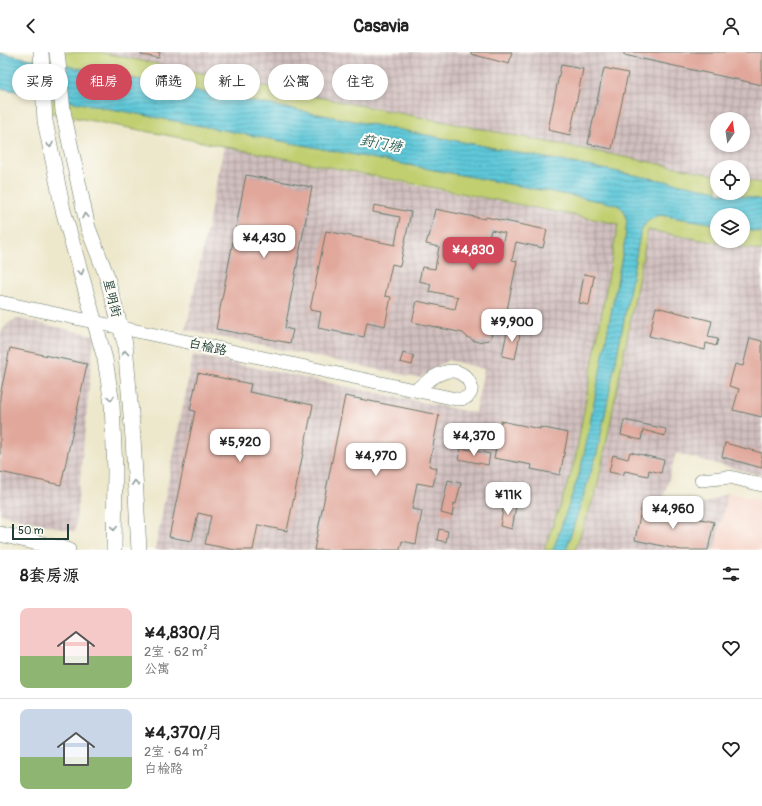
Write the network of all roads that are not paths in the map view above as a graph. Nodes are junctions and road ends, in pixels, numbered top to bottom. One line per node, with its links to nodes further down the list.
1 (41, 52): 4 (main road, 星明街, one-way to 4)
2 (57, 52): 5 (main road, 星明街, one-way to 2, bridge)
3 (0, 302): 4 (street, 白榆路)
4 (96, 322): 5 (street, 白榆路); 11 (main road, 星明街, one-way to 11)
5 (120, 328): 6 (street, 白榆路); 12 (main road, 星明街, one-way to 5)
6 (415, 390)
7 (701, 480): 8 (street)
8 (762, 485)
9 (0, 534): 10 (main road)
10 (68, 550)
11 (114, 550)
12 (139, 550)

